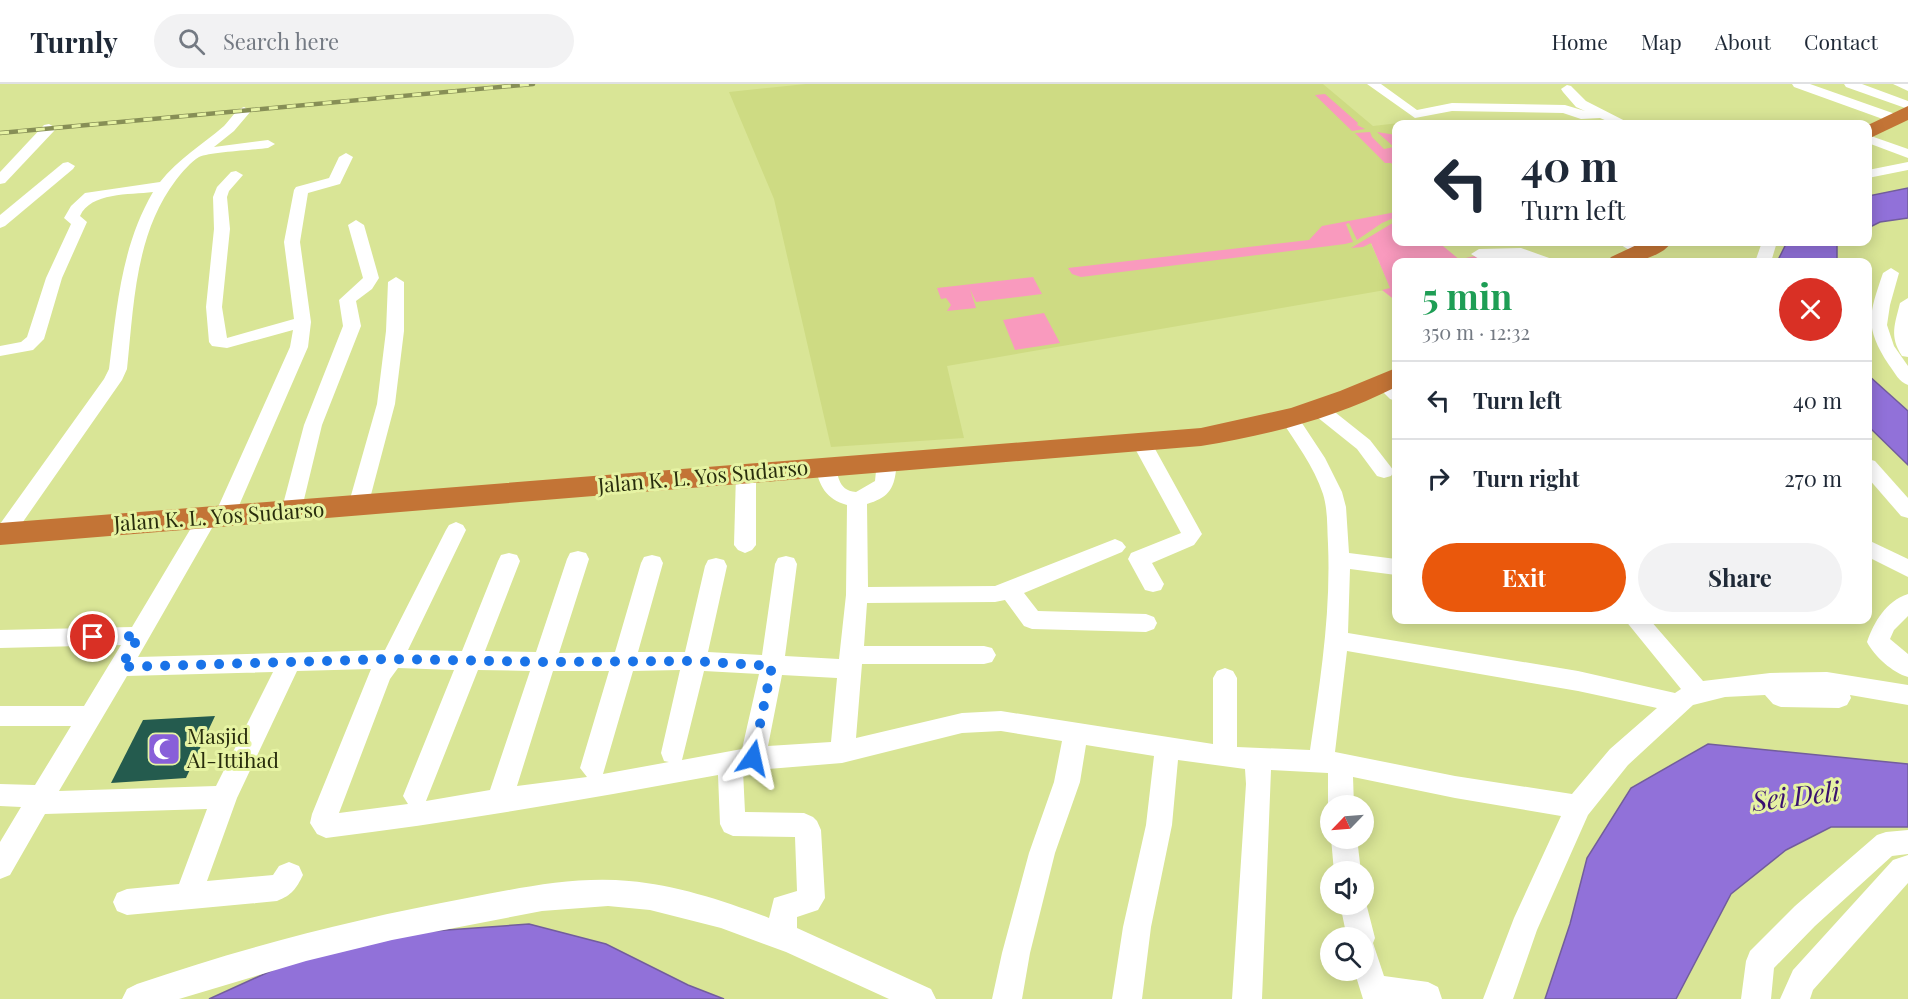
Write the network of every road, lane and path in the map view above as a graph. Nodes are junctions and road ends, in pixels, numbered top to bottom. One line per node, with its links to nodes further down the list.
1 (1373, 84): 10 (street)
2 (1798, 84): 9 (street)
3 (1850, 84): 9 (street)
4 (1899, 84): 5 (street)
5 (1908, 87)
6 (1567, 89): 11 (street)
7 (1508, 108): 10 (street); 11 (street); 13 (street)
8 (244, 111): 19 (street)
9 (1904, 112): 16 (highway)
10 (1424, 114): 12 (street)
11 (1598, 114): 14 (street)
12 (1432, 120)
13 (1523, 120)
14 (1609, 120)
15 (49, 128): 28 (street)
16 (1872, 131)
17 (1872, 140): 20 (street)
18 (268, 144): 19 (street)
19 (198, 153): 29 (street)
20 (1908, 154)
21 (346, 157): 41 (street)
22 (68, 166): 30 (street)
23 (1908, 166): 24 (street)
24 (1872, 173)
25 (236, 174): 41 (street)
26 (1908, 174): 27 (street)
27 (1872, 178)
28 (0, 180)
29 (161, 186): 42 (street); 60 (street)
30 (0, 223)
31 (356, 225): 57 (street)
32 (1501, 246): 34 (street)
33 (1641, 246): 37 (highway)
34 (1511, 252): 35 (street); 36 (street)
35 (1479, 254)
36 (1535, 258)
37 (1624, 258)
38 (1891, 273): 44 (street)
39 (396, 282): 55 (street)
40 (1908, 303): 43 (street)
41 (303, 322): 58 (street)
42 (0, 351)
43 (1908, 352)
44 (1908, 379)
45 (1392, 385): 46 (highway, Jalan K. L. Yos Sudarso)
46 (1319, 409): 47 (highway, Jalan K. L. Yos Sudarso); 52 (street)
47 (1289, 418): 48 (highway, Jalan K. L. Yos Sudarso); 65 (street)
48 (1142, 443): 49 (highway, Jalan K. L. Yos Sudarso); 72 (street)
49 (888, 461): 50 (highway, Jalan K. L. Yos Sudarso); 54 (street)
50 (825, 465): 53 (highway, Jalan K. L. Yos Sudarso); 54 (street)
51 (1872, 470): 56 (street)
52 (1384, 471)
53 (746, 474): 55 (highway, Jalan K. L. Yos Sudarso); 61 (street)
54 (856, 499): 74 (street)
55 (358, 506): 57 (highway, Jalan K. L. Yos Sudarso)
56 (1908, 511)
57 (291, 512): 58 (highway, Jalan K. L. Yos Sudarso)
58 (215, 518): 60 (highway, Jalan K. L. Yos Sudarso); 78 (street)
59 (456, 530): 82 (street)
60 (2, 534)
61 (745, 545)
62 (1115, 547): 73 (street)
63 (1872, 551): 71 (street)
64 (578, 560): 86 (street)
65 (1340, 560): 70 (street); 80 (street)
66 (509, 561): 83 (street)
67 (651, 563): 87 (street)
68 (786, 564): 89 (street)
69 (716, 566): 84 (street)
70 (1392, 566)
71 (1908, 569)
72 (1153, 584)
73 (1010, 590): 74 (street); 76 (street)
74 (857, 595): 88 (street)
75 (1908, 603): 91 (street)
76 (1146, 623)
77 (1640, 624): 95 (street)
78 (139, 636): 79 (street); 90 (street)
79 (0, 639)
80 (1338, 640): 95 (street); 106 (street)
81 (984, 655): 88 (street)
82 (392, 659): 83 (street); 85 (street); 113 (street)
83 (472, 659): 86 (street); 110 (street)
84 (693, 661): 87 (street); 89 (street); 102 (street)
85 (290, 662): 90 (street); 111 (street)
86 (545, 662): 87 (street); 113 (street)
87 (624, 662): 107 (street)
88 (851, 662): 89 (street); 101 (street)
89 (772, 666): 105 (street)
90 (121, 667): 98 (street)
91 (1908, 668)
92 (1226, 678): 103 (street)
93 (1770, 683): 94 (street); 95 (street); 96 (street)
94 (1908, 695)
95 (1688, 698): 114 (street)
96 (1839, 698)
97 (0, 716): 98 (street)
98 (91, 716): 112 (street)
99 (1076, 734): 100 (street); 101 (street); 126 (street)
100 (1167, 749): 103 (street); 127 (street)
101 (842, 752): 105 (street)
102 (673, 753)
103 (1225, 757): 104 (street)
104 (1257, 759): 106 (street); 128 (street)
105 (742, 761): 113 (street); 121 (street)
106 (1330, 762): 109 (street); 114 (street)
107 (593, 768)
108 (0, 795): 112 (street)
109 (1338, 795)
110 (416, 796)
111 (224, 797): 112 (street); 119 (street)
112 (41, 800): 116 (street)
113 (500, 800)
114 (1578, 807): 129 (street)
115 (1908, 842): 130 (street)
116 (0, 866)
117 (1908, 868): 131 (street)
118 (289, 875): 119 (street)
119 (188, 897): 120 (street)
120 (126, 902)
121 (782, 936): 124 (street); 125 (street)
122 (1371, 981): 123 (street)
123 (1428, 997)
124 (137, 999)
125 (921, 999)
126 (1007, 999)
127 (1127, 999)
128 (1247, 999)
129 (1498, 999)
130 (1756, 999)
131 (1795, 999)

